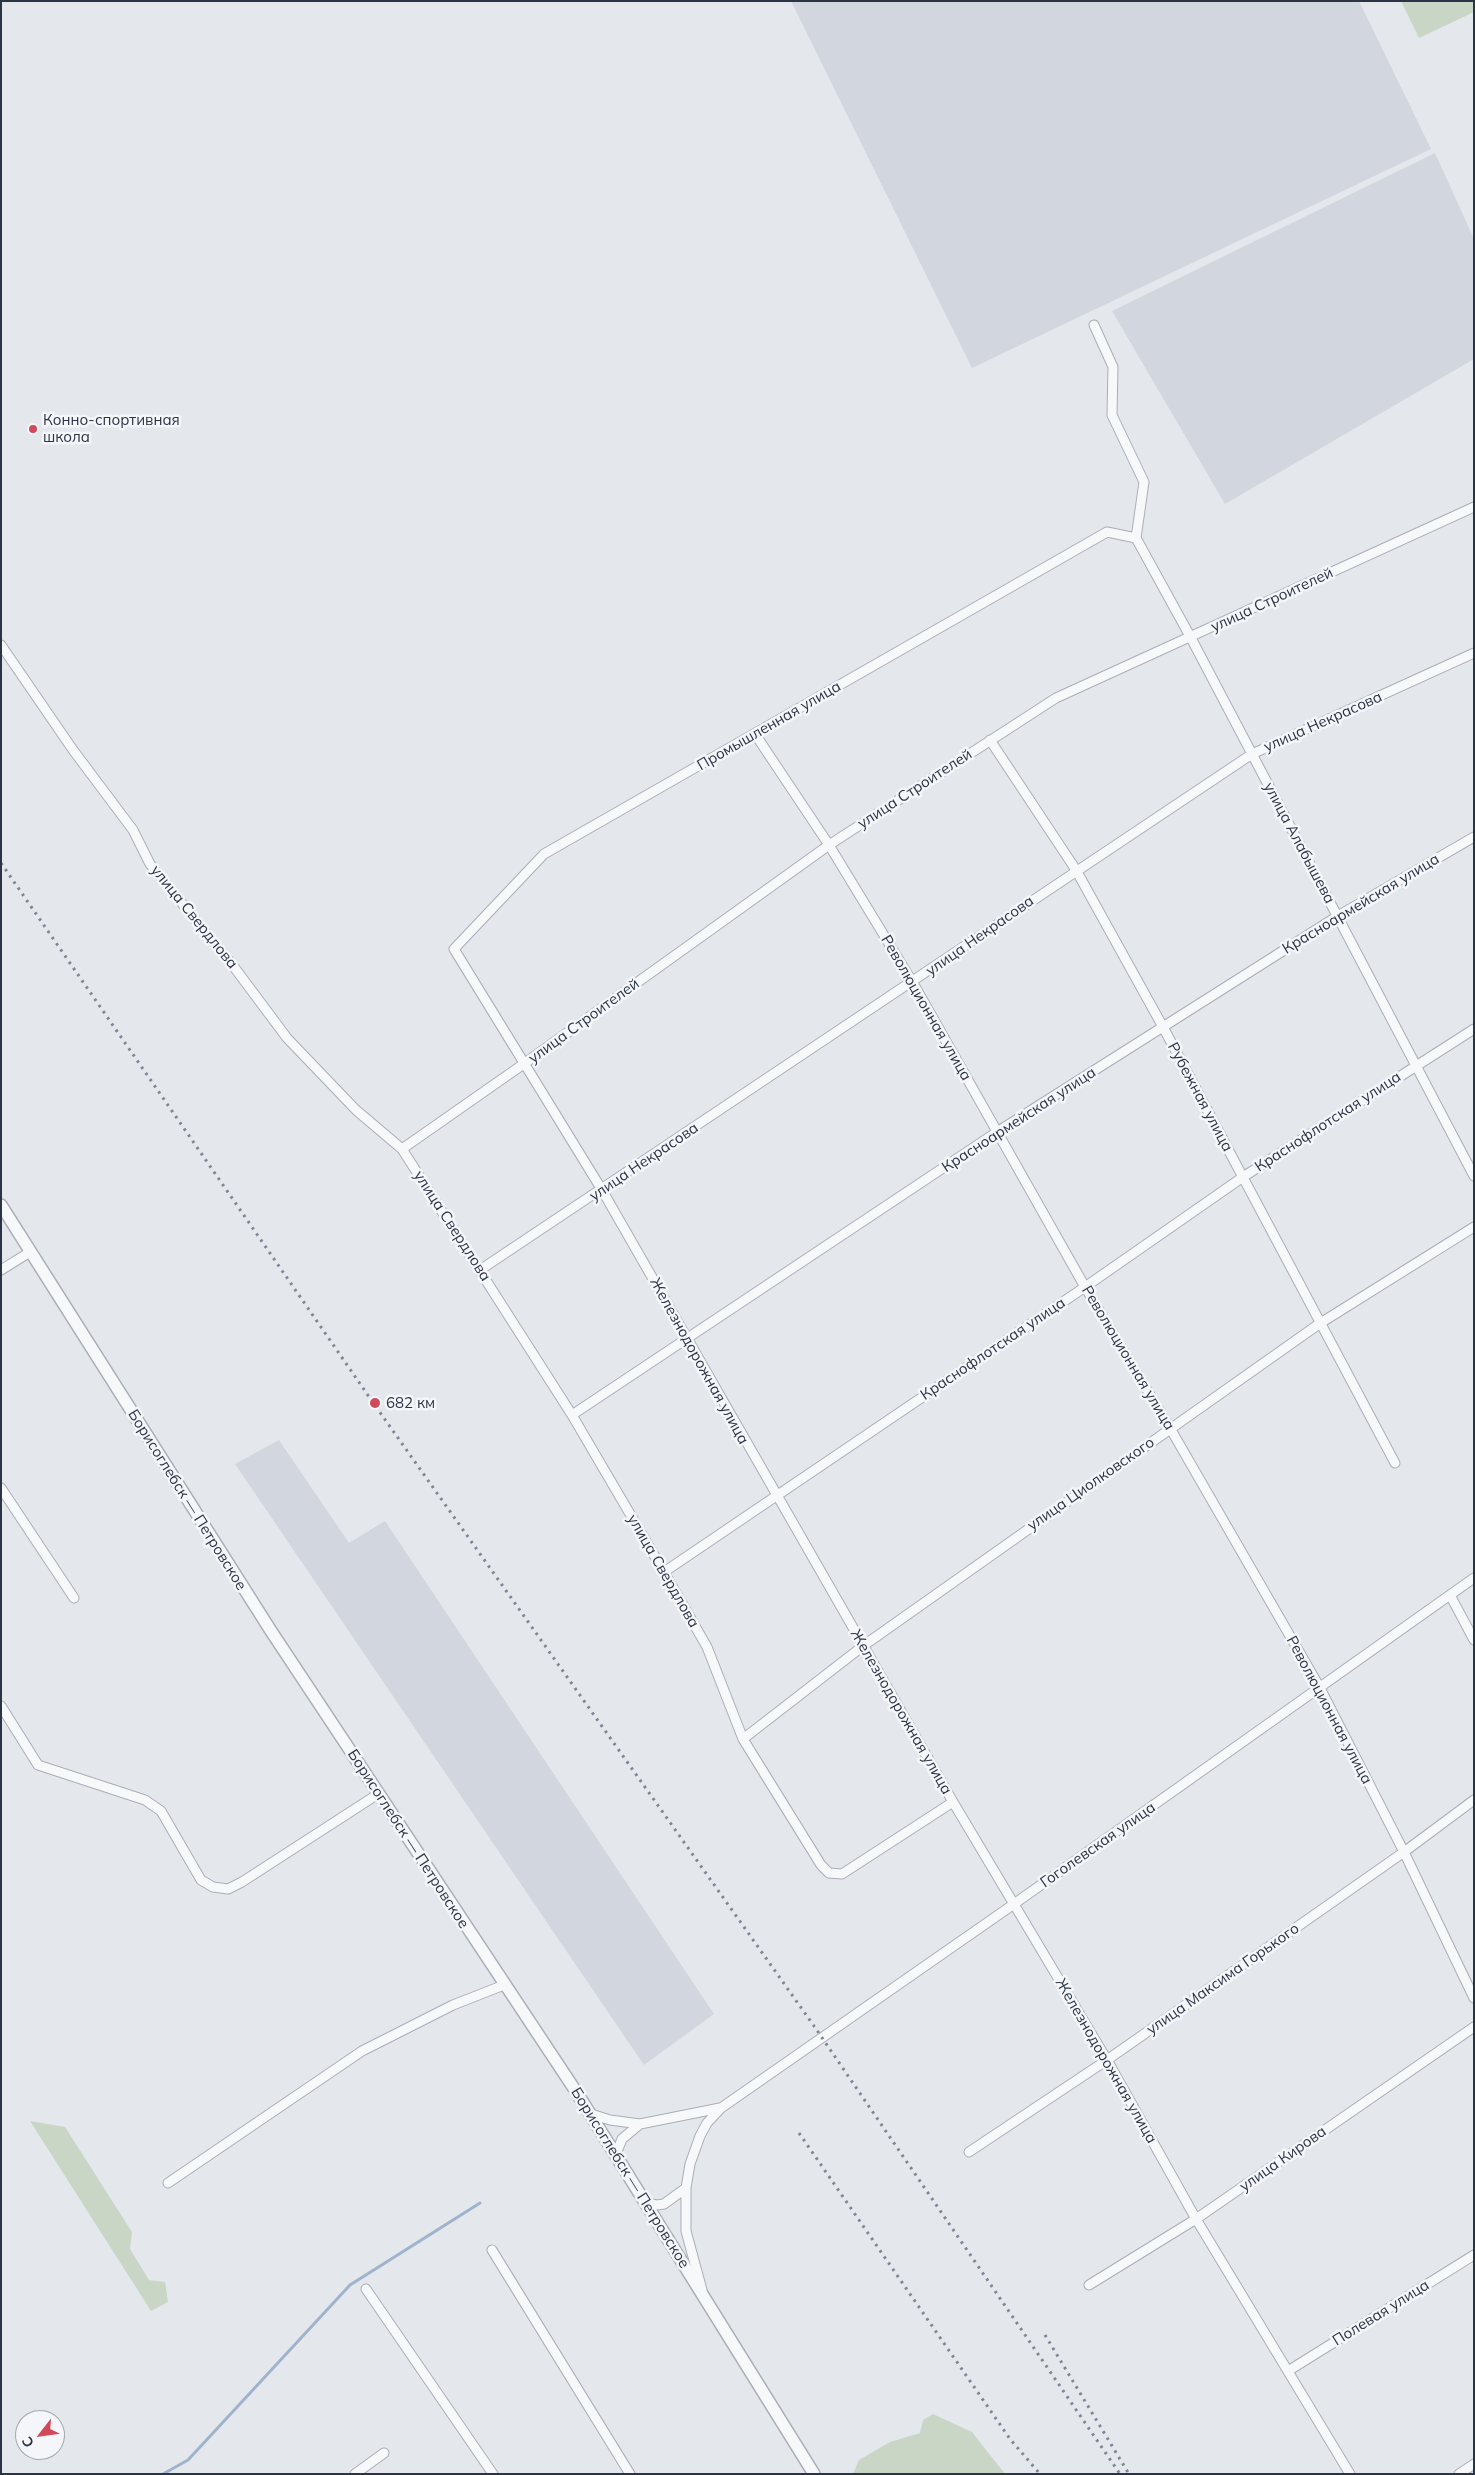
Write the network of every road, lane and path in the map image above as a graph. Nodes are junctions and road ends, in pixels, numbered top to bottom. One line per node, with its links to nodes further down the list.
1 (1094, 326): 3 (street)
2 (1474, 507): 4 (street, улица Строителей)
3 (1136, 538): 4 (street, улица Алабышева); 7 (street, Промышленная улица)
4 (1191, 638): 8 (street, улица Строителей); 9 (street, улица Алабышева)
5 (1, 645): 21 (street, улица Свердлова)
6 (1474, 653): 9 (street, улица Некрасова)
7 (754, 734): 11 (street, Революционная улица); 14 (street, Промышленная улица)
8 (990, 740): 11 (street, улица Строителей); 12 (street, Рубежная улица)
9 (1252, 754): 12 (street, улица Некрасова); 13 (street, улица Алабышева)
10 (1474, 837): 13 (street, Красноармейская улица)
11 (829, 846): 15 (street, Революционная улица); 18 (street, улица Строителей)
12 (1076, 870): 15 (street, улица Некрасова); 16 (street, Рубежная улица)
13 (1338, 916): 16 (street, Красноармейская улица); 19 (street, улица Алабышева)
14 (454, 949): 18 (street, Железнодорожная улица)
15 (913, 983): 20 (street, Революционная улица); 24 (street, улица Некрасова)
16 (1163, 1027): 20 (street, Красноармейская улица); 23 (street, Рубежная улица)
17 (1474, 1029): 19 (street, Краснофлотская улица)
18 (525, 1064): 21 (street, улица Строителей); 24 (street, Железнодорожная улица)
19 (1415, 1065): 22 (street, улица Алабышева); 23 (street, Краснофлотская улица)
20 (997, 1132): 30 (street, Революционная улица); 32 (street, Красноармейская улица)
21 (402, 1148): 29 (street, улица Свердлова)
22 (1474, 1176)
23 (1243, 1177): 30 (street, Краснофлотская улица); 31 (street, Рубежная улица)
24 (602, 1190): 29 (street, улица Некрасова); 32 (street, Железнодорожная улица)
25 (1, 1205): 27 (street, Борисоглебск — Петровское)
26 (1474, 1227): 31 (street, улица Циолковского)
27 (30, 1252): 28 (street); 47 (street, Борисоглебск — Петровское)
28 (1, 1270)
29 (480, 1270): 33 (street, улица Свердлова)
30 (1085, 1288): 34 (street, Революционная улица); 37 (street, Краснофлотская улица)
31 (1319, 1324): 34 (street, улица Циолковского); 35 (street, Рубежная улица)
32 (688, 1340): 33 (street, Красноармейская улица); 37 (street, Железнодорожная улица)
33 (572, 1415): 38 (street, улица Свердлова)
34 (1170, 1428): 43 (street, улица Циолковского); 44 (street, Революционная улица)
35 (1395, 1463)
36 (1, 1488): 41 (street)
37 (776, 1496): 38 (street, Краснофлотская улица); 43 (street, Железнодорожная улица)
38 (664, 1572): 46 (street, улица Свердлова)
39 (1474, 1578): 40 (street, Гоголевская улица)
40 (1450, 1595): 42 (street); 44 (street, Гоголевская улица)
41 (74, 1598)
42 (1474, 1640)
43 (863, 1646): 46 (street, улица Циолковского); 49 (street, Железнодорожная улица)
44 (1320, 1688): 50 (street, Революционная улица); 51 (street, Гоголевская улица)
45 (1, 1706): 47 (street)
46 (742, 1738): 49 (street, улица Свердлова)
47 (378, 1794): 52 (street, Борисоглебск — Петровское)
48 (1474, 1800): 50 (street, улица Максима Горького)
49 (953, 1802): 51 (street, Железнодорожная улица)
50 (1404, 1852): 53 (street, Революционная улица); 55 (street, улица Максима Горького)
51 (1014, 1904): 55 (street, Железнодорожная улица); 56 (street, Гоголевская улица)
52 (504, 1985): 57 (street, Борисоглебск — Петровское); 61 (street)
53 (1474, 1998)
54 (1474, 2027): 64 (street, улица Кирова)
55 (1107, 2060): 59 (street, улица Максима Горького); 64 (street, Железнодорожная улица)
56 (721, 2108): 58 (street); 62 (street)
57 (591, 2114): 58 (street); 60 (street, Борисоглебск — Петровское)
58 (640, 2124): 60 (street)
59 (970, 2152)
60 (616, 2154): 63 (street, Борисоглебск — Петровское)
61 (168, 2183)
62 (686, 2188): 63 (street); 69 (street)
63 (646, 2202): 69 (street, Борисоглебск — Петровское)
64 (1196, 2219): 67 (street, улица Кирова); 70 (street, Железнодорожная улица)
65 (492, 2250): 75 (street)
66 (1474, 2255): 70 (street, Полевая улица)
67 (1089, 2286)
68 (366, 2289): 74 (street)
69 (703, 2292): 76 (street, Борисоглебск — Петровское)
70 (1288, 2371): 77 (street, Железнодорожная улица)
71 (384, 2453): 73 (street)
72 (1474, 2464): 78 (street)
73 (355, 2474)
74 (493, 2474)
75 (630, 2474)
76 (814, 2474)
77 (1350, 2474)
78 (1459, 2474)

